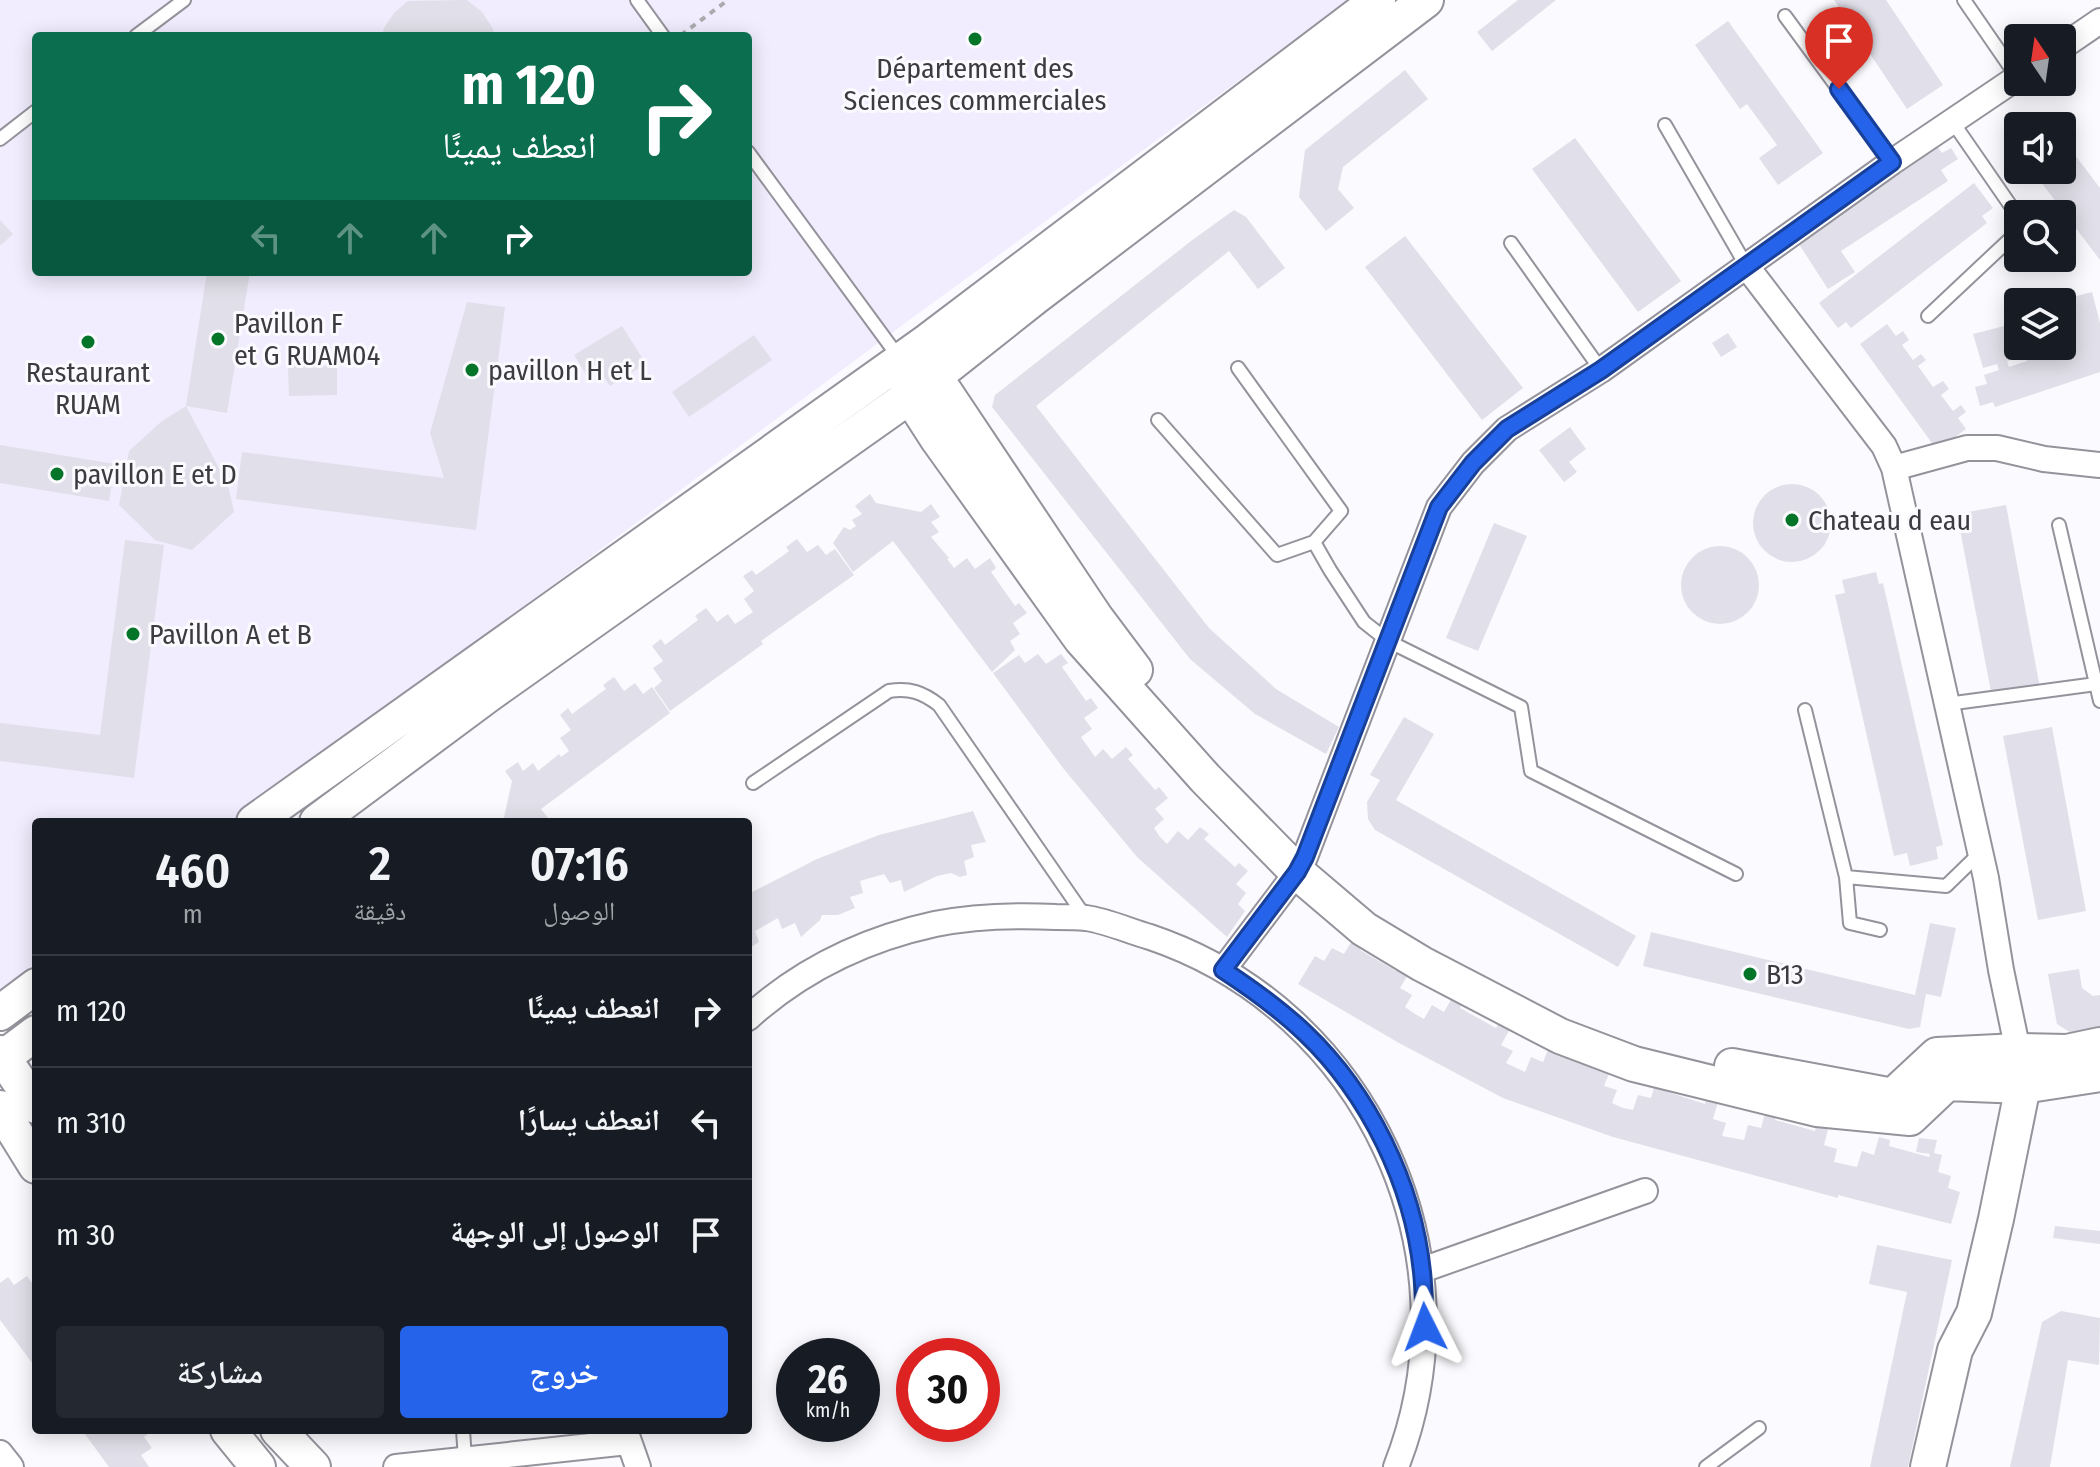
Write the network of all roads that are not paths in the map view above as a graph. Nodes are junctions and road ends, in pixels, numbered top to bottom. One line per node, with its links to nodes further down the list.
1 (184, 0): 8 (lane)
2 (637, 0): 9 (lane)
3 (1378, 0): 22 (main road)
4 (1426, 0): 25 (main road)
5 (1964, 0): 11 (lane)
6 (1785, 16): 18 (lane)
7 (2100, 21): 10 (street)
8 (141, 32)
9 (660, 32)
10 (2076, 37)
11 (2004, 57)
12 (2004, 86): 14 (street)
13 (32, 114): 16 (lane)
14 (1952, 121): 18 (street); 21 (lane)
15 (1665, 125): 20 (lane)
16 (0, 139)
17 (752, 157): 22 (lane)
18 (1892, 162): 20 (street)
19 (1511, 243): 24 (lane)
20 (1747, 267): 24 (street); 28 (street)
21 (1928, 316)
22 (901, 360): 25 (main road); 37 (main road)
23 (1238, 368): 30 (lane)
24 (1601, 370): 31 (street)
25 (922, 387): 38 (main road); 40 (main road)
26 (1158, 420): 30 (lane)
27 (2100, 465): 28 (street)
28 (1894, 468): 34 (street)
29 (2059, 525): 32 (lane)
30 (1314, 542): 31 (lane)
31 (1388, 641): 40 (street); 41 (lane)
32 (2096, 684): 33 (lane); 34 (lane)
33 (2100, 701)
34 (1947, 704): 39 (street)
35 (1805, 710): 42 (lane)
36 (753, 783): 43 (lane)
37 (260, 818)
38 (322, 818)
39 (1981, 852): 42 (lane); 51 (street)
40 (1301, 864): 45 (street); 51 (main road); 54 (main road)
41 (1736, 874)
42 (1846, 877): 44 (lane)
43 (1086, 918): 45 (street); 48 (street)
44 (1880, 930)
45 (1223, 970): 59 (street)
46 (32, 989): 47 (main road)
47 (0, 1013)
48 (752, 1014)
49 (32, 1036): 52 (main road)
50 (2100, 1045): 51 (main road)
51 (2018, 1051): 54 (main road)
52 (1, 1057): 55 (main road)
53 (2100, 1074): 54 (main road)
54 (2023, 1086): 60 (main road)
55 (32, 1100)
56 (0, 1108): 57 (main road)
57 (32, 1160)
58 (1645, 1191): 59 (street)
59 (1422, 1270): 73 (street)
60 (1974, 1313): 75 (main road); 76 (main road)
61 (1759, 1428): 74 (lane)
62 (231, 1434): 69 (main road)
63 (282, 1434): 70 (main road)
64 (463, 1434): 67 (lane)
65 (626, 1436): 67 (street); 72 (street)
66 (0, 1453): 68 (street)
67 (465, 1459): 71 (street)
68 (11, 1467)
69 (258, 1467)
70 (313, 1467)
71 (396, 1467)
72 (638, 1467)
73 (1396, 1467)
74 (1706, 1467)
75 (1928, 1467)
76 (1952, 1467)

